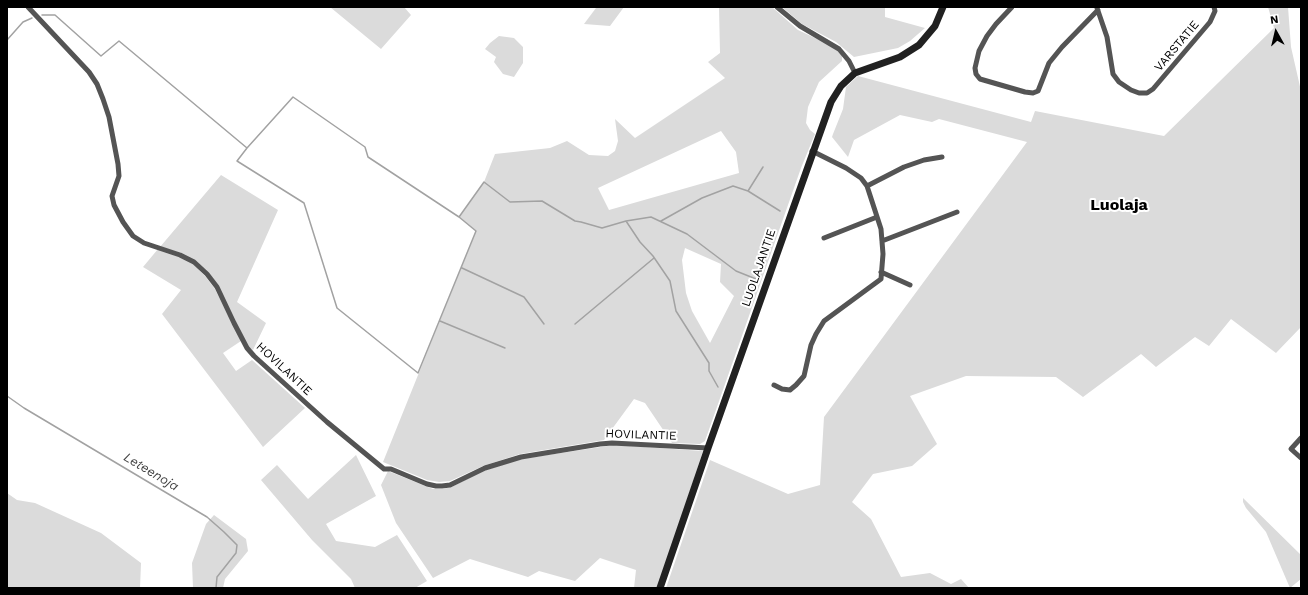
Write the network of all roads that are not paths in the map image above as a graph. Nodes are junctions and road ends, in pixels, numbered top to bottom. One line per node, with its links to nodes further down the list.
1 (28, 7): 19 (street, HOVILANTIE)
2 (776, 7): 7 (street)
3 (943, 7): 7 (main road, LUOLAJANTIE)
4 (1012, 7): 6 (street)
5 (1214, 7): 6 (street, VARSTATIE)
6 (1098, 8)
7 (855, 73): 8 (main road, LUOLAJANTIE)
8 (812, 151): 10 (street); 19 (main road, LUOLAJANTIE)
9 (942, 157): 10 (street)
10 (867, 186): 12 (street)
11 (957, 212): 14 (street)
12 (877, 217): 13 (street); 14 (street)
13 (824, 238)
14 (882, 241): 15 (street)
15 (881, 272): 16 (street); 17 (street)
16 (910, 285)
17 (774, 385)
18 (1301, 438): 20 (street)
19 (708, 448): 21 (main road, LUOLAJANTIE)
20 (1301, 458)
21 (660, 588)

